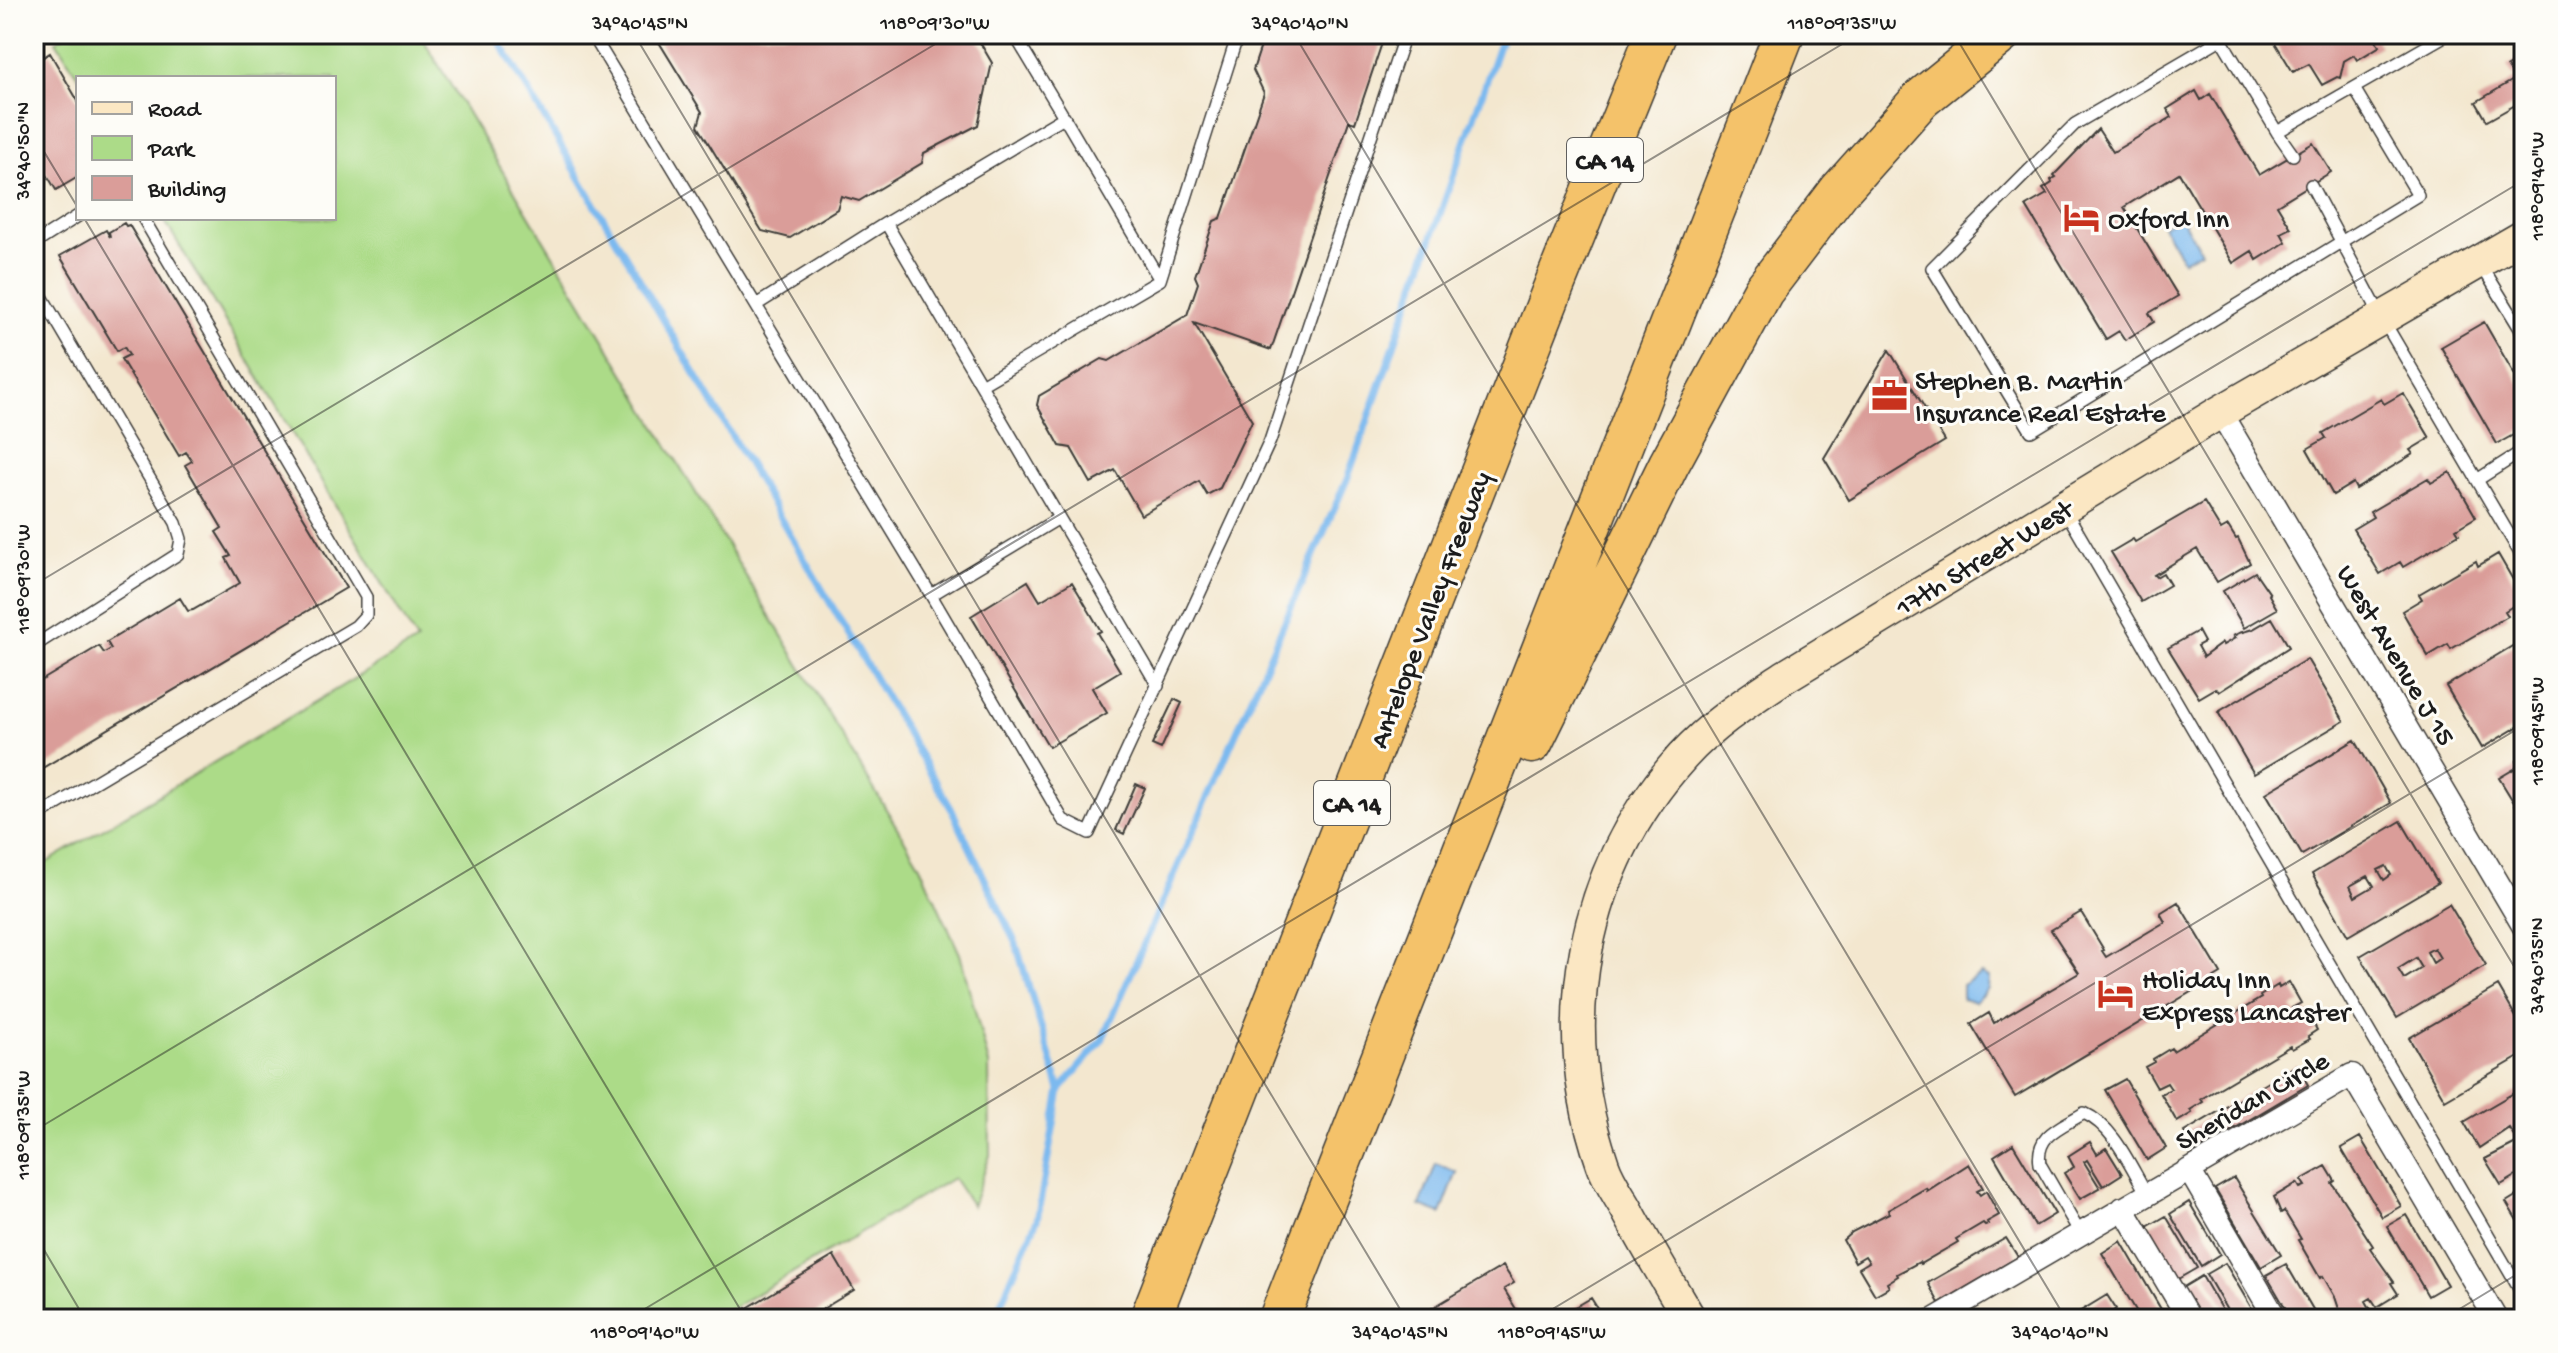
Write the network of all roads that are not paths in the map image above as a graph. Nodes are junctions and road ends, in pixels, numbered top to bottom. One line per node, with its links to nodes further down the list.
1 (592, 34): 23 (lane)
2 (1014, 34): 10 (lane)
3 (1238, 34): 21 (lane)
4 (1405, 34): 35 (lane)
5 (1656, 34): 45 (highway, Antelope Valley Freeway / CA 14)
6 (1784, 34): 38 (highway)
7 (2001, 34): 38 (highway)
8 (2448, 34): 9 (lane)
9 (2354, 88): 11 (lane); 18 (lane)
10 (1064, 117): 16 (lane); 21 (lane)
11 (2277, 132): 12 (lane); 18 (lane)
12 (2293, 155)
13 (2311, 185): 18 (lane)
14 (76, 217): 19 (lane)
15 (144, 220): 36 (lane)
16 (886, 223): 23 (lane); 26 (lane)
17 (2524, 236): 20 (street, 17th Street West)
18 (2343, 243): 24 (lane)
19 (34, 244)
20 (2480, 262): 24 (street, 17th Street West); 25 (lane)
21 (1160, 280): 26 (lane)
22 (34, 283): 34 (lane)
23 (756, 305): 33 (lane)
24 (2382, 318): 27 (street, 17th Street West); 29 (lane)
25 (2524, 335)
26 (981, 385): 31 (lane)
27 (2220, 412): 30 (street, 17th Street West); 37 (street, West Avenue J 15)
28 (2524, 450): 29 (lane)
29 (2477, 480): 32 (lane)
30 (2064, 507): 43 (lane); 47 (street, 17th Street West)
31 (1059, 518): 33 (lane); 35 (lane)
32 (2524, 560)
33 (931, 595): 35 (lane)
34 (34, 646)
35 (1158, 686)
36 (34, 818)
37 (2524, 927)
38 (1430, 939): 46 (highway)
39 (2189, 1170): 40 (street, Sheridan Circle); 50 (street); 51 (street, Sheridan Circle)
40 (2147, 1194): 41 (street, Sheridan Circle); 42 (lane)
41 (2123, 1208): 42 (street, Sheridan Circle); 49 (street)
42 (2080, 1233): 44 (street, Sheridan Circle)
43 (2524, 1297)
44 (1973, 1310): 48 (street, Sheridan Circle)
45 (1150, 1319)
46 (1279, 1319)
47 (1690, 1319)
48 (1935, 1319)
49 (2189, 1319)
50 (2276, 1319)
51 (2496, 1319)

